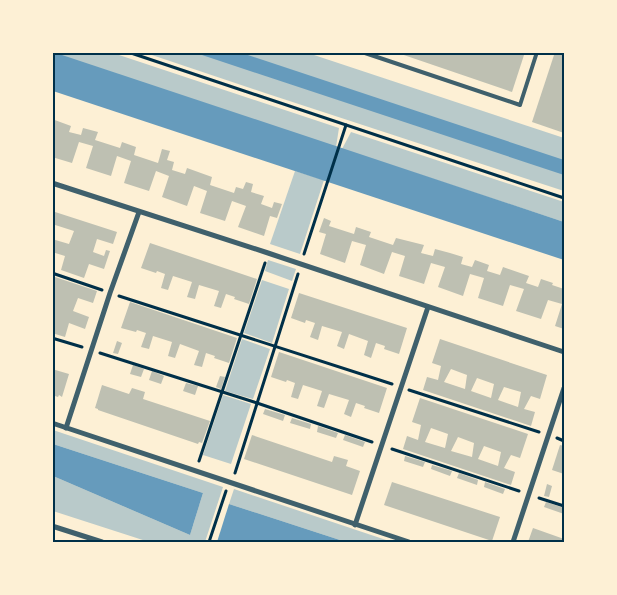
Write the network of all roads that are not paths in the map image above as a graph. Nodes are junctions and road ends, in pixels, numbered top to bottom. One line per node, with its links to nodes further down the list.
1 (362, 52): 2 (lane)
2 (538, 52)
3 (52, 183): 4 (street)
4 (139, 212): 5 (street); 9 (street)
5 (428, 307): 6 (street); 10 (street)
6 (564, 352)
7 (564, 388): 14 (street)
8 (52, 423): 9 (street)
9 (66, 428): 10 (street)
10 (355, 525): 13 (street)
11 (52, 526): 12 (street)
12 (102, 542)
13 (409, 542)
14 (513, 542)

